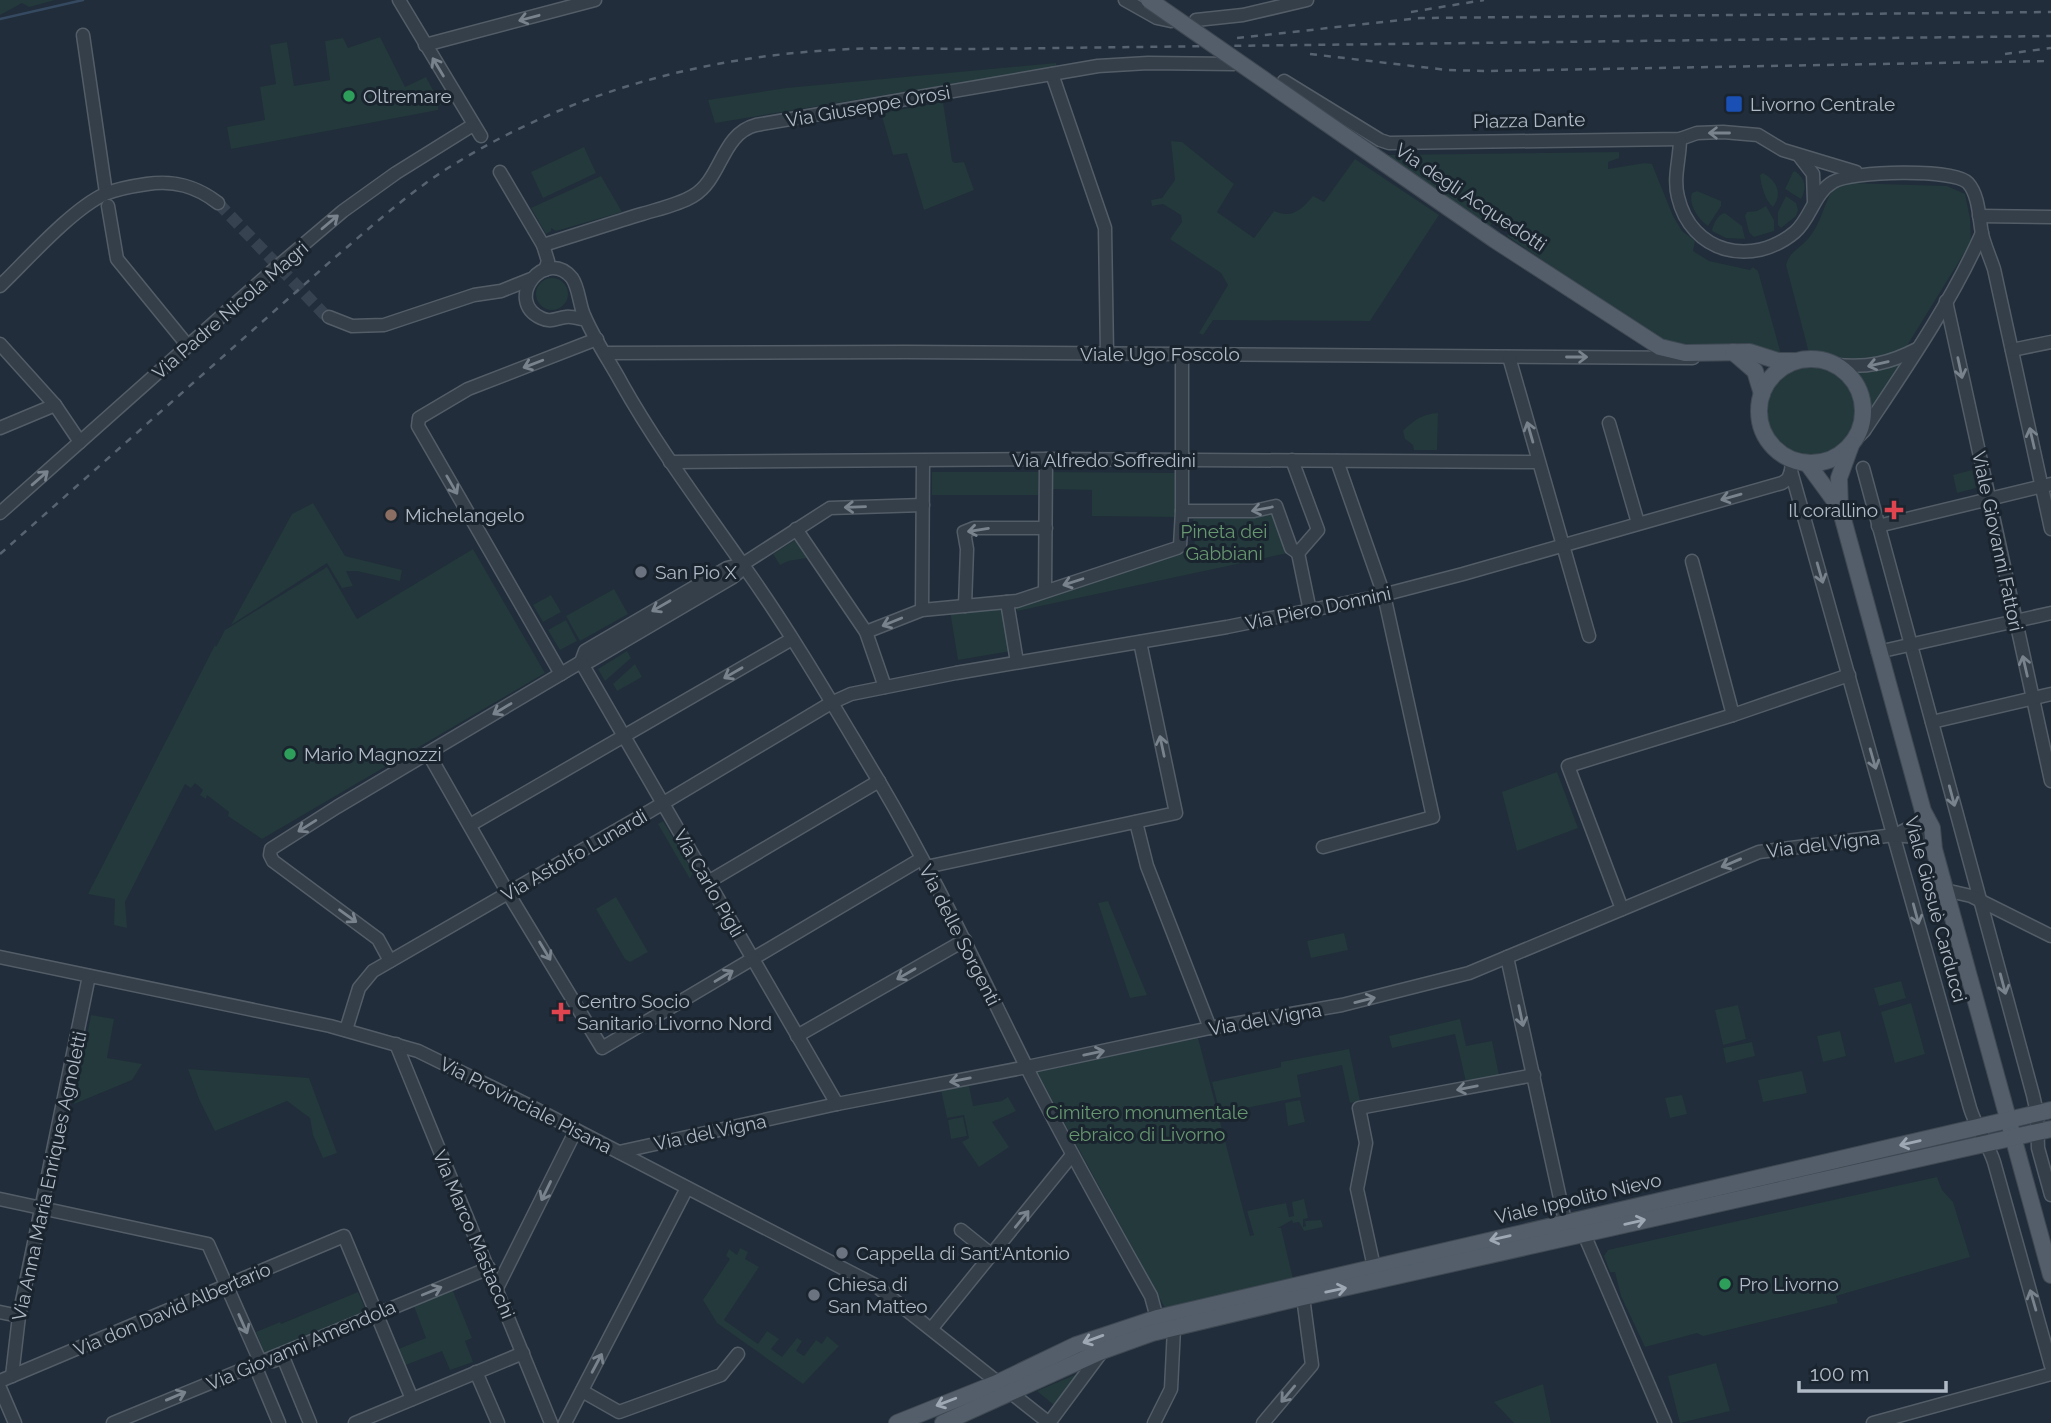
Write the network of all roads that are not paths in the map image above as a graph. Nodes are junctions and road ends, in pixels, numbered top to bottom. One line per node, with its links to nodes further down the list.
1 (595, 0): 9 (street, one-way to 9)
2 (1125, 0): 7 (street)
3 (1149, 0): 43 (main road, Via degli Acquedotti, bridge)
4 (1307, 0): 6 (street)
5 (402, 1): 9 (street)
6 (1201, 19)
7 (1171, 21)
8 (83, 35): 17 (street)
9 (425, 45): 38 (street, Via Padre Nicola Magri, one-way to 9)
10 (1234, 64): 11 (street, Via Giuseppe Orosi)
11 (1052, 74): 23 (street, Via Giuseppe Orosi); 44 (street)
12 (1284, 81): 13 (street, Piazza Dante)
13 (1676, 143): 14 (street, Piazza Dante, one-way to 13); 18 (street, Piazza Dante)
14 (1797, 155): 16 (street, Piazza Dante); 18 (street)
15 (500, 172): 23 (street, Via delle Sorgenti)
16 (1867, 174): 18 (street, Piazza Dante); 20 (street, Piazza Dante)
17 (107, 200): 19 (street); 27 (street); 38 (street)
18 (1814, 202)
19 (218, 203)
20 (1979, 216): 21 (street); 22 (street, Piazza Dante)
21 (2051, 217)
22 (1982, 233): 30 (street); 40 (street, Piazza Dante)
23 (543, 245): 24 (street, Via delle Sorgenti); 25 (street, Via delle Sorgenti)
24 (545, 270): 25 (street); 26 (street)
25 (564, 272): 29 (street, Via delle Sorgenti)
26 (531, 279): 28 (street); 31 (street)
27 (0, 286)
28 (500, 291): 31 (street); 32 (street)
29 (577, 296): 33 (street); 34 (street, Via delle Sorgenti)
30 (1946, 301): 39 (street); 65 (street, Viale Giovanni Fattori, one-way to 65)
31 (529, 307): 33 (street)
32 (329, 317)
33 (565, 317): 34 (street)
34 (586, 320): 35 (street, Via delle Sorgenti)
35 (597, 339): 42 (street, Via delle Sorgenti); 95 (street, one-way to 95)
36 (2051, 342): 40 (street)
37 (0, 344): 50 (street)
38 (188, 346): 53 (street, Via Padre Nicola Magri)
39 (1917, 348): 48 (street, one-way to 48); 54 (street)
40 (2012, 350): 64 (street, Piazza Dante, one-way to 40)
41 (1732, 352): 43 (main road, Via degli Acquedotti); 47 (main road, Via degli Acquedotti); 49 (main road)
42 (605, 353): 44 (street, Viale Ugo Foscolo); 60 (street, Via delle Sorgenti)
43 (1715, 353): 46 (street, Viale Ugo Foscolo, one-way to 43)
44 (1107, 354): 45 (street, Viale Ugo Foscolo)
45 (1182, 354): 46 (street, Viale Ugo Foscolo); 56 (street)
46 (1509, 357): 61 (street, one-way to 46)
47 (1794, 361): 48 (main road); 49 (main road)
48 (1837, 365): 54 (main road)
49 (1762, 394): 62 (main road)
50 (55, 405): 52 (street); 53 (street)
51 (1609, 423): 70 (street)
52 (0, 428)
53 (80, 442): 69 (street, Via Padre Nicola Magri, one-way to 53)
54 (1852, 443): 62 (main road); 67 (main road, Viale Giosuè Carducci)
55 (1046, 459): 56 (street, Via Alfredo Soffredini); 58 (street, Via Alfredo Soffredini); 72 (street)
56 (1182, 460): 57 (street, Via Alfredo Soffredini); 68 (street)
57 (1292, 460): 59 (street, Via Alfredo Soffredini); 76 (street)
58 (923, 461): 60 (street, Via Alfredo Soffredini); 66 (street)
59 (1337, 461): 61 (street, Via Alfredo Soffredini); 80 (street)
60 (670, 462): 78 (street, Via delle Sorgenti)
61 (1538, 462): 75 (street)
62 (1797, 465): 67 (main road, Viale Giosuè Carducci); 70 (street, Via Piero Donnini, one-way to 70); 96 (street, Viale Giosuè Carducci, one-way to 96)
63 (1863, 468): 71 (street)
64 (2047, 485): 65 (street); 74 (street, Piazza Dante)
65 (1989, 499): 71 (street); 86 (street, Viale Giovanni Fattori)
66 (923, 505): 73 (street, one-way to 73); 83 (street)
67 (1840, 508): 92 (main road, Viale Giosuè Carducci)
68 (1182, 512): 76 (street, one-way to 68); 79 (street, one-way to 79)
69 (0, 513)
70 (1638, 523): 75 (street, Via Piero Donnini)
71 (1878, 526): 91 (street)
72 (1046, 528): 79 (street); 82 (street, one-way to 82)
73 (796, 529): 78 (street); 87 (street)
74 (2051, 529)
75 (1562, 545): 80 (street, Via Piero Donnini); 88 (street)
76 (1298, 553): 84 (street)
77 (1692, 561): 101 (street)
78 (743, 564): 89 (street, Via delle Sorgenti); 93 (street)
79 (1045, 591): 81 (street)
80 (1384, 595): 84 (street, Via Piero Donnini); 113 (street)
81 (1007, 602): 82 (street); 94 (street)
82 (965, 606): 83 (street)
83 (922, 610): 87 (street, one-way to 87)
84 (1310, 611): 90 (street, Via Piero Donnini)
85 (2051, 613): 86 (street)
86 (2015, 621): 91 (street); 99 (street, Viale Giovanni Fattori, one-way to 86)
87 (866, 632): 97 (street)
88 (1589, 636)
89 (792, 639): 100 (street, Via delle Sorgenti); 103 (street, one-way to 103)
90 (1140, 642): 94 (street, Via Piero Donnini); 109 (street, one-way to 90)
91 (1910, 644): 92 (street); 102 (street)
92 (1878, 652): 108 (main road, Viale Giosuè Carducci)
93 (581, 662): 95 (street); 103 (street, Via Carlo Pigli)
94 (1017, 663): 97 (street, Via Piero Donnini)
95 (561, 674): 104 (street, one-way to 104)
96 (1849, 675): 101 (street); 111 (street, Viale Giosuè Carducci, one-way to 111)
97 (885, 687): 100 (street, Via Piero Donnini)
98 (2051, 694): 99 (street)
99 (2032, 698): 102 (street); 105 (street, Viale Giovanni Fattori)
100 (831, 703): 106 (street, Via delle Sorgenti); 107 (street, Via Astolfo Lunardi)
101 (1733, 715): 119 (street)
102 (1932, 722): 118 (street, one-way to 118)
103 (624, 736): 107 (street, Via Carlo Pigli); 110 (street)
104 (428, 753): 110 (street); 125 (street, one-way to 125)
105 (2050, 776)
106 (879, 781): 114 (street, Via delle Sorgenti); 115 (street)
107 (663, 804): 115 (street, Via Carlo Pigli); 117 (street, Via Astolfo Lunardi)
108 (1923, 816): 111 (street); 112 (main road, Viale Giosuè Carducci)
109 (1136, 822): 114 (street); 127 (street)
110 (470, 825): 117 (street)
111 (1894, 835): 112 (street); 119 (street, Via del Vigna, one-way to 119); 136 (street, Viale Giosuè Carducci, one-way to 136)
112 (1930, 843): 116 (main road, Viale Giosuè Carducci)
113 (1323, 847)
114 (924, 863): 121 (street, Via delle Sorgenti); 124 (street)
115 (708, 882): 124 (street, Via Carlo Pigli)
116 (1945, 890): 118 (street, Viale Giosuè Carducci); 135 (main road, Viale Giosuè Carducci)
117 (508, 893): 124 (street, one-way to 124); 125 (street, Via Astolfo Lunardi)
118 (1981, 901): 120 (street, Viale Giosuè Carducci); 134 (street, one-way to 134)
119 (1622, 909): 123 (street, Via del Vigna)
120 (2051, 936)
121 (965, 940): 129 (street, one-way to 129); 131 (street, Via delle Sorgenti)
122 (0, 957): 126 (street, Via Provinciale Pisana)
123 (1507, 957): 127 (street, Via del Vigna, one-way to 123); 132 (street, one-way to 132)
124 (753, 959): 129 (street, Via Carlo Pigli)
125 (390, 961): 128 (street, Via Astolfo Lunardi)
126 (89, 976): 128 (street, Via Provinciale Pisana); 146 (street, Via Anna Maria Enriques Agnoletti)
127 (1210, 1028): 131 (street, Via del Vigna, one-way to 127)
128 (346, 1030): 130 (street, Via Provinciale Pisana)
129 (797, 1036): 133 (street, Via Carlo Pigli)
130 (396, 1044): 137 (street, Via Provinciale Pisana); 151 (street, Via Marco Mastacchi)
131 (1027, 1067): 133 (street, Via del Vigna, one-way to 133); 142 (street, Via delle Sorgenti)
132 (1534, 1075): 148 (street); 150 (street, one-way to 150)
133 (837, 1104): 141 (street, Via del Vigna)
134 (2044, 1112): 135 (main road, Viale Ippolito Nievo); 138 (street)
135 (2008, 1120): 136 (main road, Viale Ippolito Nievo); 139 (main road, Viale Giosuè Carducci)
136 (1976, 1128): 140 (street, Viale Giosuè Carducci); 148 (main road, Viale Ippolito Nievo, one-way to 148)
137 (576, 1130): 141 (street, Via Provinciale Pisana); 154 (street, one-way to 154)
138 (2046, 1130): 139 (main road, Viale Ippolito Nievo); 144 (street)
139 (2013, 1139): 140 (main road, Viale Ippolito Nievo); 152 (main road, Viale Giosuè Carducci)
140 (1988, 1144): 148 (main road, Viale Ippolito Nievo, one-way to 140); 166 (street, Viale Giosuè Carducci, one-way to 140)
141 (620, 1152): 143 (street, Via Provinciale Pisana)
142 (1072, 1155): 149 (street, one-way to 142); 159 (street, Via delle Sorgenti)
143 (687, 1188): 160 (street, Via Provinciale Pisana); 172 (street, one-way to 143)
144 (2051, 1195)
145 (0, 1199): 146 (street)
146 (42, 1209): 153 (street); 158 (street, Via Anna Maria Enriques Agnoletti)
147 (961, 1230): 149 (street)
148 (1573, 1231): 150 (main road, Viale Ippolito Nievo, one-way to 150); 155 (main road, Viale Ippolito Nievo, one-way to 148); 189 (street)
149 (992, 1255): 160 (street)
150 (1374, 1267): 159 (main road, Viale Ippolito Nievo)
151 (489, 1268): 154 (street, Via Marco Mastacchi); 157 (street, Via Giovanni Amendola, one-way to 151)
152 (2051, 1275)
153 (227, 1286): 157 (street, Via don David Albertario); 165 (street, one-way to 165); 169 (street, Via don David Albertario)
154 (497, 1288): 163 (street, Via Marco Mastacchi)
155 (1303, 1297): 161 (main road, Viale Ippolito Nievo); 188 (street, one-way to 188)
156 (0, 1312): 158 (street)
157 (376, 1313): 165 (street, Via Giovanni Amendola); 174 (street)
158 (19, 1316): 169 (street, Via Anna Maria Enriques Agnoletti)
159 (1157, 1318): 170 (main road, Viale Ippolito Nievo, one-way to 170)
160 (932, 1328): 170 (street, Via Provinciale Pisana)
161 (1174, 1328): 162 (main road, Viale Ippolito Nievo); 187 (street)
162 (1102, 1351): 173 (main road, Viale Ippolito Nievo); 186 (street)
163 (523, 1353): 167 (street); 182 (street, Via Marco Mastacchi)
164 (738, 1354): 172 (street)
165 (257, 1366): 177 (street, Via Giovanni Amendola, one-way to 165); 178 (street); 179 (street)
166 (2051, 1366)
167 (476, 1372): 174 (street); 181 (street)
168 (2051, 1374): 175 (street)
169 (6, 1379)
170 (997, 1383): 173 (street, Via Provinciale Pisana); 184 (main road, Viale Ippolito Nievo, one-way to 184)
171 (0, 1388): 176 (street)
172 (582, 1391): 183 (street)
173 (1011, 1394): 185 (main road, Viale Ippolito Nievo); 186 (street, Via Provinciale Pisana)
174 (412, 1399): 180 (street)
175 (1921, 1417): 190 (street)
176 (15, 1423)
177 (113, 1423)
178 (279, 1423)
179 (310, 1423)
180 (355, 1423)
181 (498, 1423)
182 (551, 1423)
183 (565, 1423)
184 (897, 1423)
185 (943, 1423)
186 (1049, 1423)
187 (1154, 1423)
188 (1263, 1423)
189 (1665, 1423)
190 (1873, 1423)

